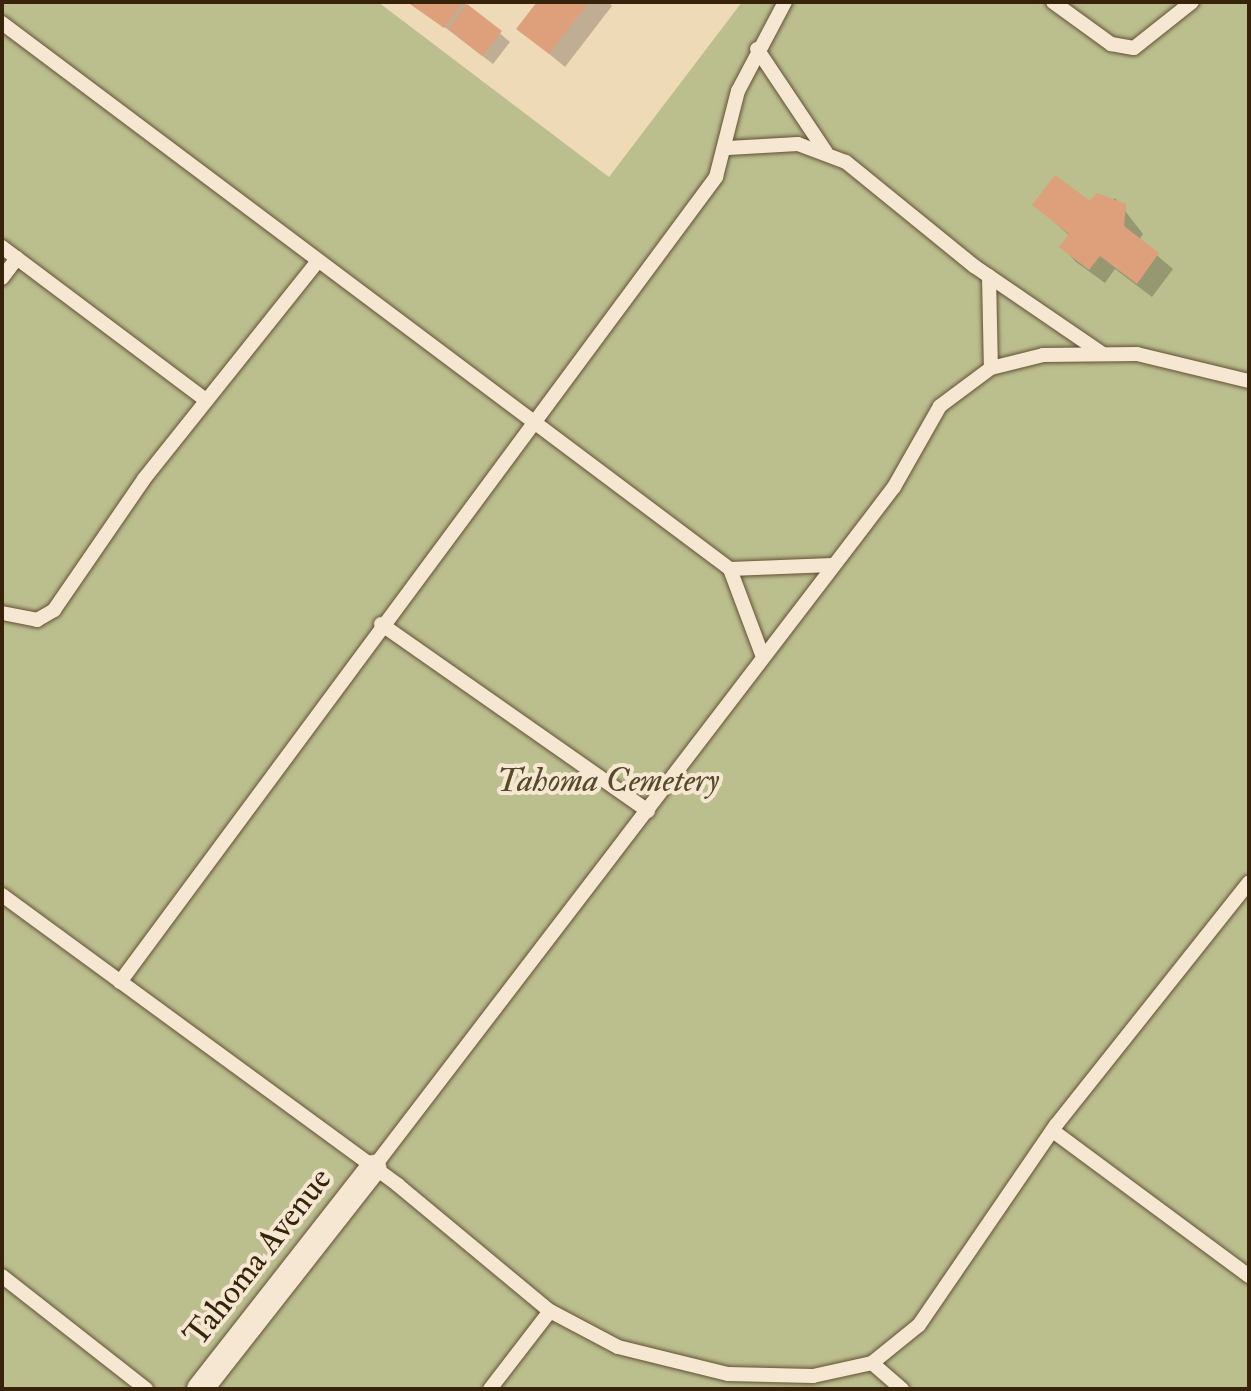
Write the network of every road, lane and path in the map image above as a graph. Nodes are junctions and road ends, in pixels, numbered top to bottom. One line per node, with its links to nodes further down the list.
1 (785, 2): 5 (lane)
2 (1053, 2): 3 (lane)
3 (1192, 2)
4 (2, 23): 10 (lane)
5 (757, 49): 6 (lane); 7 (lane)
6 (728, 148): 7 (lane); 17 (lane)
7 (829, 155): 11 (lane)
8 (2, 247): 9 (lane)
9 (17, 258): 12 (lane); 16 (lane)
10 (318, 261): 16 (lane); 17 (lane)
11 (989, 276): 13 (lane); 14 (lane)
12 (2, 278)
13 (1103, 354): 14 (lane); 15 (lane)
14 (991, 368): 18 (lane)
15 (1249, 381)
16 (206, 400): 20 (lane)
17 (529, 421): 19 (lane); 21 (lane)
18 (832, 565): 19 (lane); 22 (lane)
19 (730, 569): 22 (lane)
20 (2, 613)
21 (381, 624): 23 (lane); 26 (lane)
22 (763, 657): 23 (lane)
23 (648, 811): 28 (lane)
24 (1249, 882): 27 (lane)
25 (2, 895): 26 (lane)
26 (120, 982): 28 (lane)
27 (1053, 1131): 30 (lane); 32 (lane)
28 (373, 1168): 31 (lane); 34 (street, Tahoma Avenue)
29 (2, 1276): 33 (lane)
30 (1249, 1276)
31 (550, 1311): 32 (lane); 35 (lane)
32 (872, 1363): 36 (lane)
33 (146, 1389)
34 (200, 1389)
35 (490, 1389)
36 (902, 1389)

